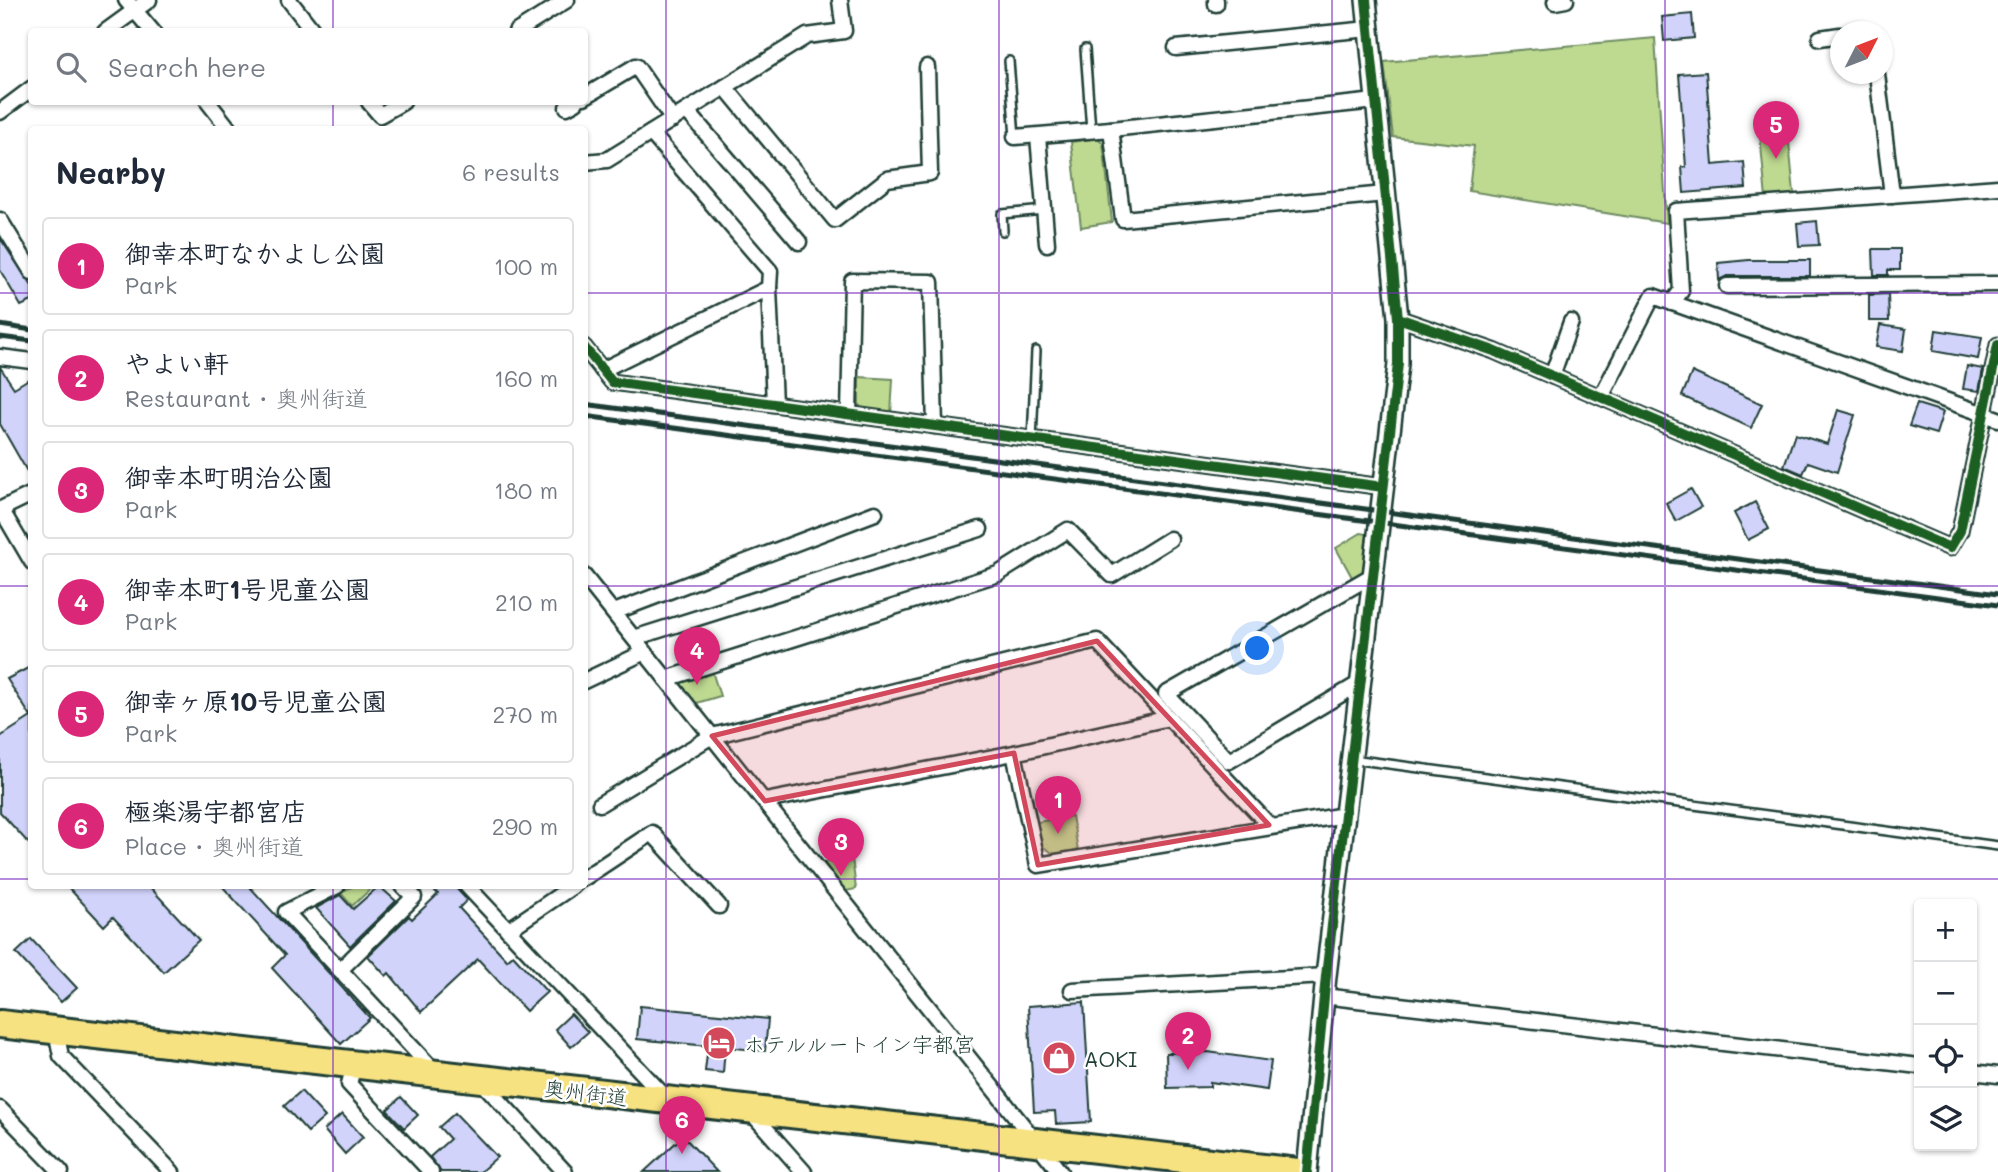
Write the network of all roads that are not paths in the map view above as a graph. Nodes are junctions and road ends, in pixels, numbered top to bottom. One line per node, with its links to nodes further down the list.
1 (149, 0): 6 (street)
2 (289, 0): 9 (street)
3 (567, 0): 10 (street)
4 (841, 0): 19 (street)
5 (1366, 0): 11 (street)
6 (131, 4): 7 (street); 8 (street)
7 (109, 28)
8 (150, 28)
9 (311, 28)
10 (522, 28)
11 (1369, 29): 14 (street); 22 (street)
12 (1830, 37): 13 (street)
13 (1819, 38)
14 (1176, 48)
15 (1084, 49): 31 (lane)
16 (1009, 61): 34 (lane)
17 (927, 67): 19 (street)
18 (1878, 84): 38 (street)
19 (725, 87): 26 (street)
20 (28, 91): 27 (street)
21 (588, 95): 28 (street)
22 (1376, 101): 30 (street); 37 (street)
23 (210, 105): 29 (street)
24 (372, 105): 25 (street)
25 (398, 105)
26 (687, 111): 28 (street); 42 (street)
27 (0, 112)
28 (673, 120): 32 (street)
29 (227, 126)
30 (1111, 129): 31 (street); 37 (street)
31 (1091, 131): 33 (street)
32 (651, 133): 35 (street); 47 (street)
33 (1038, 135): 34 (street); 39 (street)
34 (1015, 137)
35 (588, 162)
36 (1998, 187): 38 (street)
37 (1385, 194): 49 (street)
38 (1892, 195): 48 (street)
39 (1044, 210): 41 (lane); 43 (street)
40 (0, 220): 44 (street)
41 (1003, 231)
42 (799, 242)
43 (1047, 244)
44 (28, 266)
45 (1998, 284): 46 (street)
46 (1727, 286)
47 (769, 289): 56 (street); 59 (street)
48 (1672, 303): 58 (street); 61 (street)
49 (1398, 318): 57 (street); 64 (street)
50 (1571, 322): 57 (street)
51 (1998, 345): 61 (street)
52 (1037, 351): 63 (lane)
53 (588, 352): 56 (street)
54 (0, 357): 55 (street)
55 (28, 360)
56 (602, 370): 59 (street)
57 (1552, 376): 58 (street)
58 (1601, 397): 61 (street)
59 (774, 404): 60 (street)
60 (849, 414): 62 (street); 62 (street)
61 (1991, 417)
62 (936, 426): 63 (street)
63 (1032, 440): 64 (street)
64 (1383, 488): 70 (street)
65 (28, 496): 69 (street)
66 (875, 513): 72 (street)
67 (980, 528): 73 (street)
68 (1170, 539): 75 (street)
69 (28, 555)
70 (1373, 575): 77 (street); 77 (street)
71 (588, 581): 72 (street)
72 (614, 612): 73 (street)
73 (634, 638): 74 (street)
74 (645, 652): 75 (street); 76 (street)
75 (666, 678): 79 (street)
76 (588, 679)
77 (1360, 683): 81 (street)
78 (1169, 719): 79 (street); 80 (street); 85 (street)
79 (712, 736): 82 (street); 83 (street)
80 (1014, 753): 82 (street); 85 (street)
81 (1351, 759): 84 (street); 86 (lane)
82 (765, 802): 109 (street)
83 (600, 804)
84 (1345, 815): 85 (street); 95 (street)
85 (1269, 825)
86 (1998, 846)
87 (588, 875): 92 (street)
88 (331, 889): 94 (street)
89 (406, 889): 94 (street)
90 (470, 889): 93 (street)
91 (569, 889): 93 (street)
92 (719, 906)
93 (508, 930): 106 (street)
94 (340, 970): 103 (street)
95 (1326, 976): 96 (street); 97 (street)
96 (1072, 990)
97 (1324, 996): 101 (street); 117 (street)
98 (0, 1024): 99 (highway, 奥州街道)
99 (56, 1031): 100 (highway, 奥州街道); 111 (street)
100 (354, 1065): 103 (highway, 奥州街道); 112 (street)
101 (1914, 1065)
102 (1977, 1073): 104 (street)
103 (437, 1074): 105 (highway, 奥州街道)
104 (1998, 1075)
105 (480, 1080): 106 (highway, 奥州街道); 113 (street)
106 (669, 1102): 108 (highway, 奥州街道)
107 (0, 1109): 110 (street)
108 (751, 1112): 109 (highway, 奥州街道); 114 (street)
109 (1037, 1143): 115 (street); 116 (highway, 奥州街道)
110 (61, 1172)
111 (172, 1172)
112 (431, 1172)
113 (565, 1172)
114 (804, 1172)
115 (1060, 1172)
116 (1298, 1172)
117 (1307, 1172)

